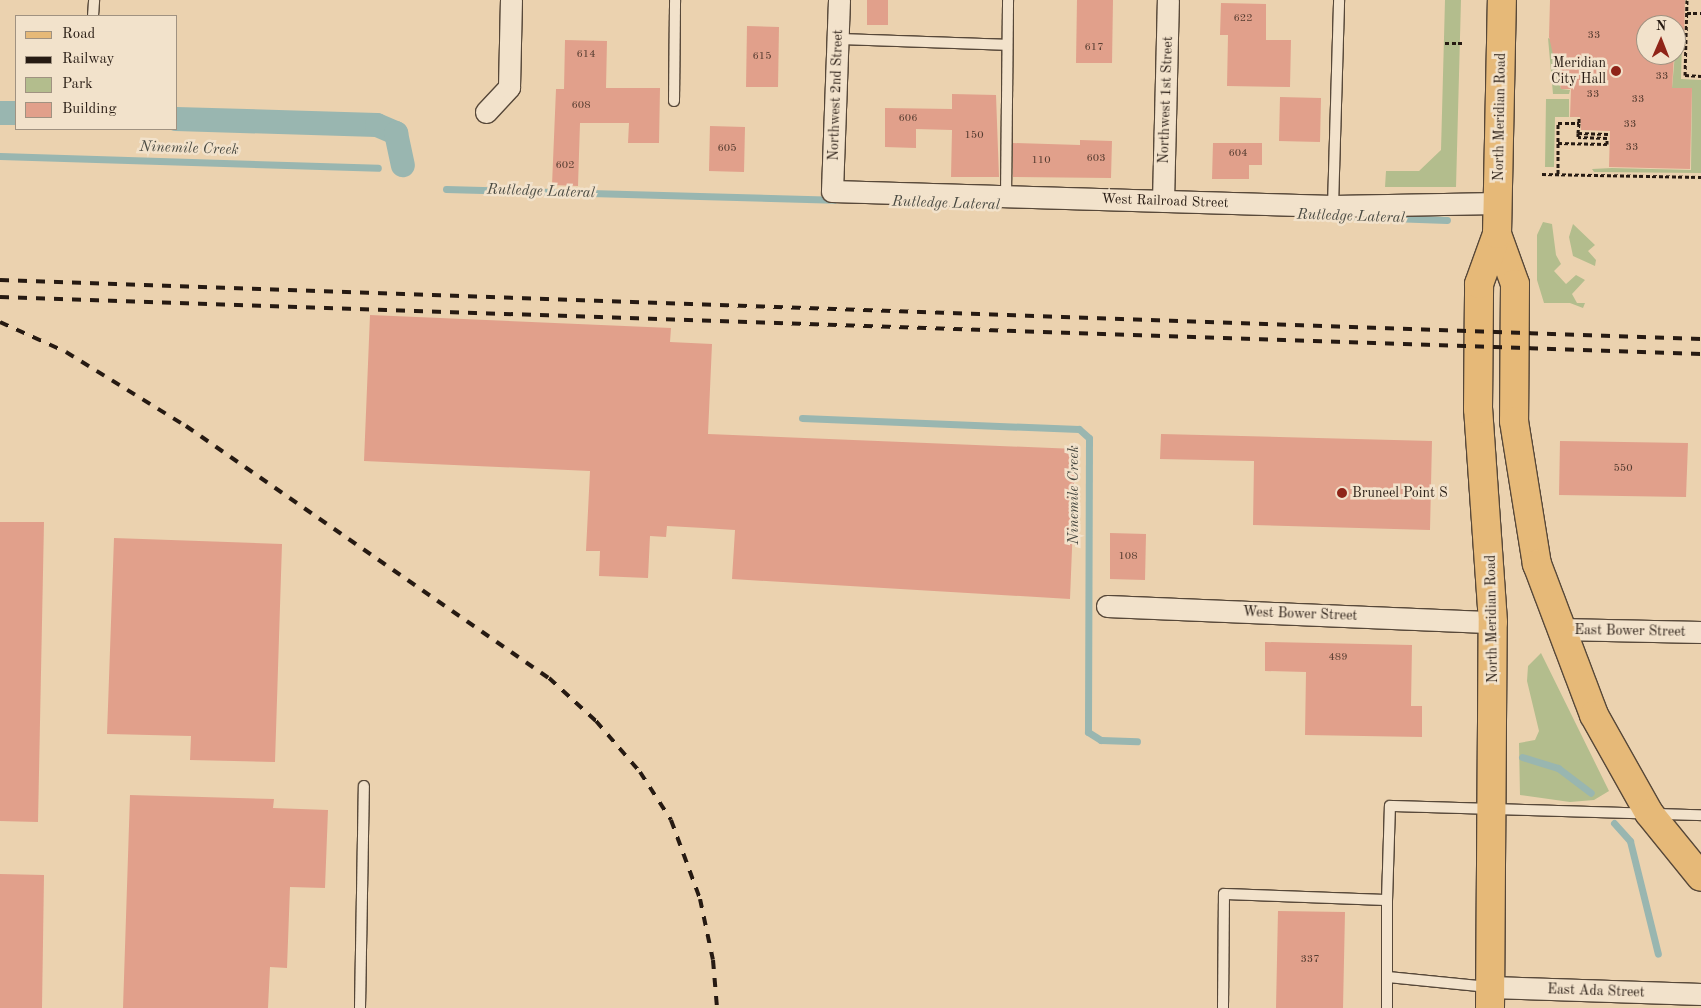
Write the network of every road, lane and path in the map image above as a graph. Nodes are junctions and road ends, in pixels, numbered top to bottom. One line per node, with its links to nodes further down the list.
1 (94, 0): 12 (lane)
2 (511, 0): 19 (street)
3 (675, 0): 18 (lane)
4 (839, 0): 13 (street, Northwest 2nd Street)
5 (1008, 0): 16 (lane)
6 (1168, 0): 30 (street, Northwest 1st Street)
7 (1338, 0): 32 (lane)
8 (1502, 0): 31 (main road, North Meridian Road)
9 (1687, 0): 10 (path)
10 (1687, 13): 11 (path); 17 (path)
11 (1701, 13)
12 (93, 15)
13 (838, 39): 16 (lane); 28 (street, Northwest 2nd Street)
14 (1444, 43): 15 (path)
15 (1464, 43)
16 (1007, 45): 29 (lane)
17 (1701, 76)
18 (674, 101)
19 (486, 112)
20 (1579, 117): 21 (path)
21 (1579, 123): 22 (path); 24 (path)
22 (1578, 134): 23 (path); 24 (path)
23 (1608, 134)
24 (1558, 143): 26 (path)
25 (1542, 174): 26 (path)
26 (1558, 174): 27 (path)
27 (1701, 177)
28 (832, 191): 29 (street, West Railroad Street)
29 (1006, 196): 30 (street, West Railroad Street)
30 (1163, 201): 32 (street, West Railroad Street)
31 (1498, 203): 32 (street, West Railroad Street); 33 (main road, North Meridian Road)
32 (1333, 206)
33 (1497, 234): 35 (main road, North Meridian Road); 36 (main road, North Meridian Road)
34 (1108, 606): 35 (street, West Bower Street)
35 (1493, 622): 39 (main road, North Meridian Road)
36 (1558, 629): 37 (street, East Bower Street); 40 (main road, North Meridian Road)
37 (1701, 632)
38 (364, 786): 47 (lane)
39 (1493, 807): 40 (lane); 43 (lane); 46 (main road, North Meridian Road)
40 (1649, 813): 41 (lane); 42 (main road, North Meridian Road)
41 (1701, 815)
42 (1701, 877)
43 (1387, 900): 44 (lane); 48 (lane)
44 (1388, 978): 46 (lane); 49 (lane)
45 (1701, 994): 46 (street, East Ada Street)
46 (1490, 997)
47 (360, 1008)
48 (1223, 1008)
49 (1387, 1008)

